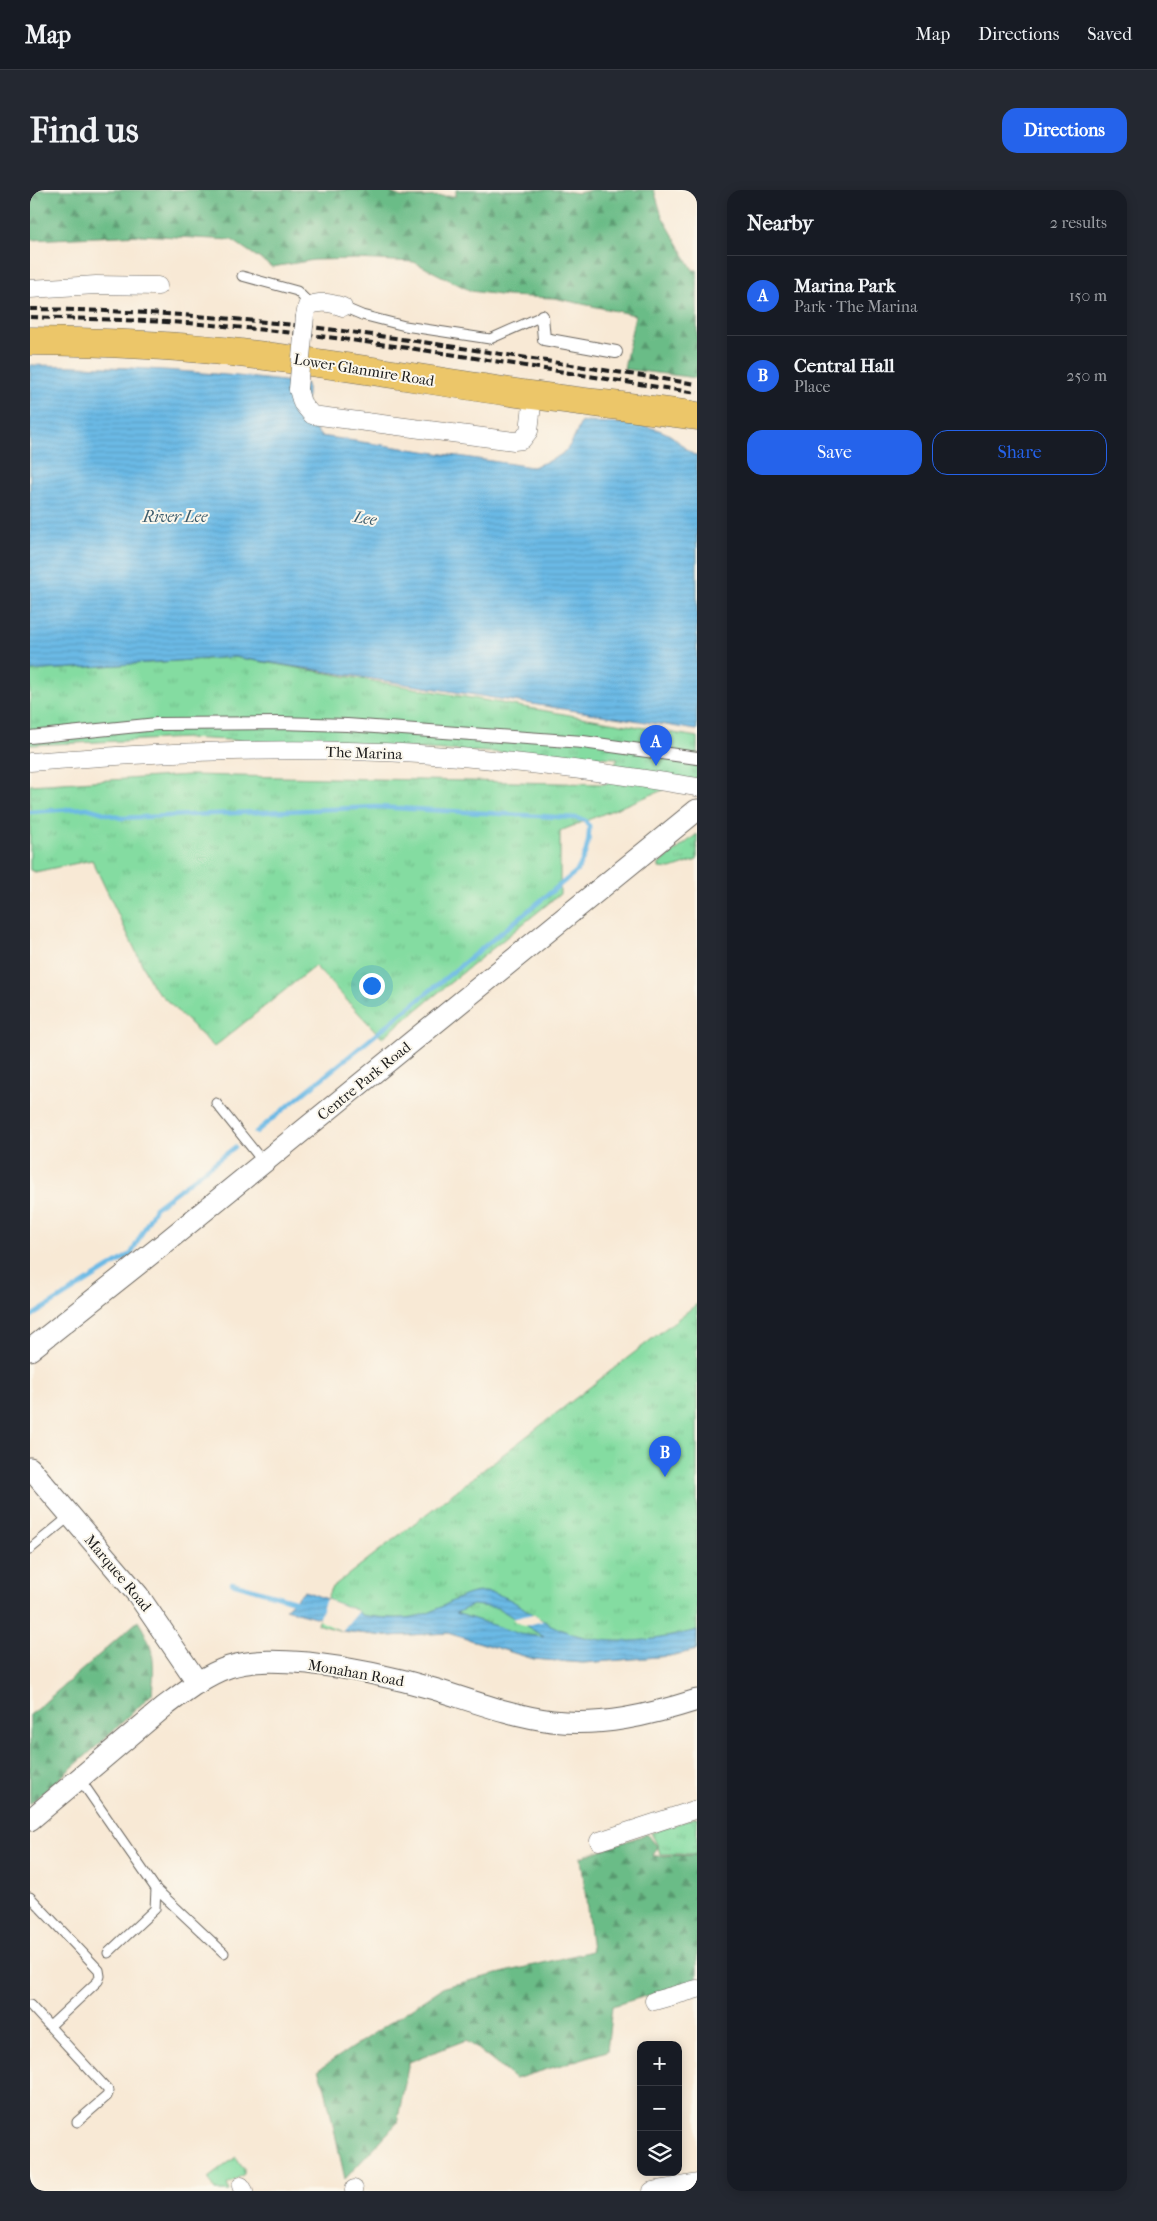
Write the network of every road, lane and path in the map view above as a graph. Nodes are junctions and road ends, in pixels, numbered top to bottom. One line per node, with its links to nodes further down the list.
1 (242, 276): 5 (lane)
2 (158, 286): 3 (street)
3 (30, 289)
4 (343, 307): 5 (street); 6 (lane)
5 (308, 311): 9 (street, bridge)
6 (542, 316): 8 (street)
7 (30, 342): 9 (highway, Lower Glanmire Road)
8 (616, 352)
9 (533, 396): 10 (highway, Lower Glanmire Road)
10 (697, 416)
11 (30, 737): 12 (street, The Marina)
12 (697, 758)
13 (30, 762): 14 (street, The Marina)
14 (697, 787)
15 (697, 810): 17 (street, Centre Park Road)
16 (216, 1103): 17 (lane)
17 (264, 1163): 18 (street, Centre Park Road)
18 (30, 1350)
19 (30, 1468): 20 (street, Marquee Road)
20 (70, 1516): 21 (lane); 22 (street, Marquee Road)
21 (30, 1549)
22 (198, 1683): 23 (street, Monahan Road); 24 (street, Monahan Road)
23 (697, 1700)
24 (79, 1778): 26 (street, Monahan Road); 28 (lane)
25 (697, 1809): 27 (street)
26 (30, 1820)
27 (599, 1842)
28 (156, 1889): 30 (lane); 31 (lane)
29 (30, 1897): 35 (lane)
30 (108, 1953)
31 (224, 1953)
32 (697, 1989): 33 (street)
33 (654, 2001)
34 (30, 2005): 35 (lane)
35 (50, 2026): 36 (lane)
36 (77, 2122)
37 (697, 2182): 38 (street)
38 (652, 2191)

